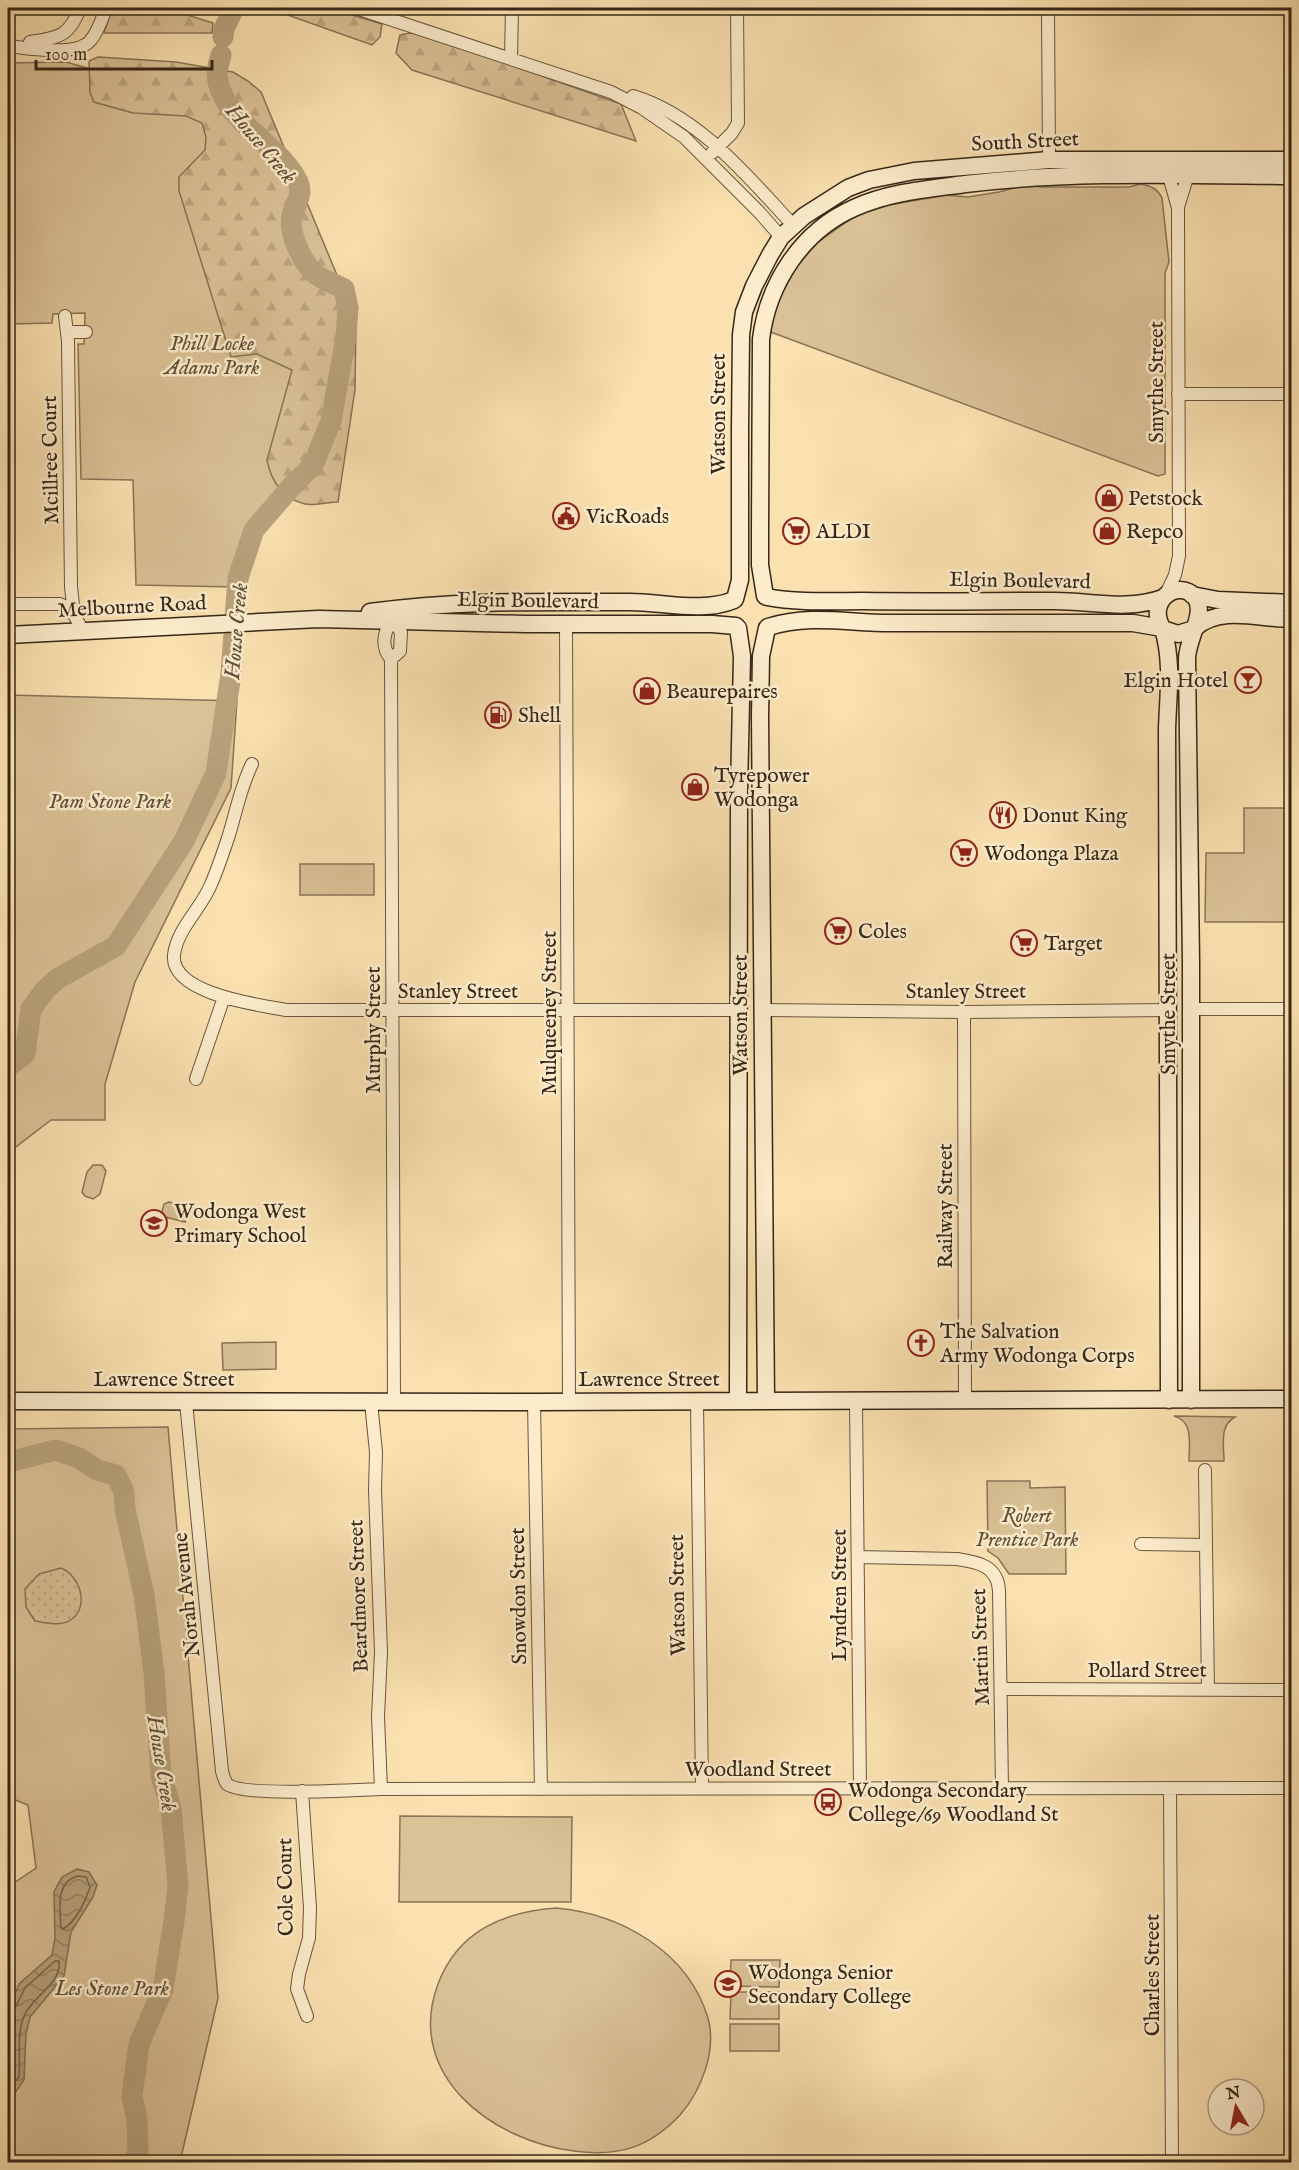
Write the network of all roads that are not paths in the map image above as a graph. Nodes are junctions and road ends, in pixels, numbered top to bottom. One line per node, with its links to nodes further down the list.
1 (80, 8): 7 (street)
2 (106, 8): 7 (street)
3 (356, 8): 8 (street)
4 (512, 8): 8 (street)
5 (737, 8): 10 (street)
6 (1048, 8): 14 (street)
7 (8, 46)
8 (511, 58): 9 (street)
9 (611, 92): 10 (street); 11 (street)
10 (718, 147): 11 (street); 19 (street)
11 (706, 158): 20 (street)
12 (1178, 160): 13 (street, South Street); 14 (street, South Street); 15 (street); 16 (street)
13 (1292, 160)
14 (1048, 168): 15 (street, South Street); 19 (street, South Street); 21 (street, South Street)
15 (1169, 176): 16 (street, South Street); 18 (street, Smythe Street)
16 (1188, 176): 17 (street, South Street); 18 (street, Smythe Street)
17 (1292, 176)
18 (1178, 208): 27 (street, Smythe Street)
19 (793, 225): 20 (street, South Street); 21 (street)
20 (781, 237): 21 (street); 25 (street, Watson Street)
21 (801, 246): 26 (street, Watson Street)
22 (66, 316): 23 (street, Mcillree Court)
23 (67, 332): 24 (street); 32 (street, Mcillree Court)
24 (86, 332)
25 (741, 335): 26 (street); 30 (street, Watson Street)
26 (761, 339): 29 (street, Watson Street)
27 (1178, 394): 28 (street); 31 (street, Smythe Street)
28 (1292, 394)
29 (760, 426): 30 (street); 34 (street, Watson Street)
30 (740, 429): 36 (street, Watson Street)
31 (1179, 556): 33 (street, Smythe Street); 35 (street, Smythe Street)
32 (71, 587): 40 (street); 47 (street, Mcillree Court)
33 (1192, 594): 35 (street); 38 (street); 51 (street)
34 (766, 597): 35 (street, Elgin Boulevard); 36 (street); 49 (street)
35 (1164, 597): 50 (street)
36 (734, 600): 37 (street, Elgin Boulevard); 48 (street)
37 (518, 601): 41 (street, Elgin Boulevard); 45 (street)
38 (1292, 603)
39 (8, 604): 40 (street, Melbourne Road)
40 (51, 604): 47 (street, Melbourne Road)
41 (433, 613): 42 (street, Elgin Boulevard); 45 (street, Elgin Boulevard)
42 (391, 615): 44 (street, Elgin Boulevard); 68 (street, Murphy Street)
43 (1292, 620): 51 (street)
44 (257, 622): 47 (street, Melbourne Road)
45 (525, 624): 46 (street, Elgin Boulevard)
46 (566, 624): 48 (street, Elgin Boulevard); 73 (street, Mulqueeney Street)
47 (80, 626): 52 (street, Melbourne Road)
48 (737, 627): 49 (street); 53 (street, Watson Street)
49 (767, 627): 50 (street, Elgin Boulevard); 54 (street, Watson Street)
50 (1163, 628): 51 (street); 56 (street, Smythe Street)
51 (1194, 628): 55 (street, Smythe Street)
52 (8, 637)
53 (740, 716): 54 (street); 58 (street, Watson Street)
54 (760, 717): 59 (street, Watson Street)
55 (1188, 728): 56 (street); 61 (street, Smythe Street)
56 (1167, 729): 60 (street, Smythe Street)
57 (252, 764): 66 (street, Stanley Street)
58 (739, 790): 59 (street); 64 (street, Watson Street)
59 (761, 790): 65 (street, Watson Street)
60 (1168, 798): 61 (street); 62 (street, Smythe Street)
61 (1189, 798): 63 (street, Smythe Street)
62 (1168, 963): 63 (street); 71 (street, Smythe Street)
63 (1191, 963): 72 (street, Smythe Street)
64 (740, 970): 65 (street); 69 (street, Watson Street)
65 (762, 970): 70 (street, Watson Street)
66 (224, 997): 68 (street, Stanley Street); 77 (street)
67 (1292, 1009): 72 (street)
68 (392, 1010): 73 (street, Stanley Street); 88 (street, Murphy Street)
69 (740, 1010): 70 (street); 73 (street, Stanley Street); 75 (street, Watson Street)
70 (762, 1010): 74 (street, Stanley Street); 76 (street, Watson Street)
71 (1169, 1010): 72 (street); 74 (street, Stanley Street); 79 (street, Smythe Street)
72 (1191, 1010): 78 (street, Smythe Street)
73 (569, 1011): 97 (street, Mulqueeney Street)
74 (964, 1012): 93 (street, Railway Street)
75 (740, 1053): 76 (street); 82 (street, Watson Street)
76 (762, 1053): 83 (street, Watson Street)
77 (196, 1079)
78 (1191, 1082): 79 (street); 81 (street, Smythe Street)
79 (1169, 1083): 80 (street, Smythe Street)
80 (1169, 1318): 81 (street); 85 (street, Smythe Street)
81 (1191, 1318): 86 (street, Smythe Street)
82 (739, 1346): 83 (street); 90 (street, Watson Street)
83 (766, 1346): 91 (street, Watson Street)
84 (1292, 1399): 86 (street, Lawrence Street)
85 (1169, 1400): 86 (street, Lawrence Street); 93 (street, Lawrence Street)
86 (1191, 1400)
87 (8, 1401): 94 (street, Lawrence Street)
88 (394, 1401): 95 (street, Lawrence Street); 96 (street, Lawrence Street)
89 (697, 1401): 90 (street, Lawrence Street); 97 (street, Lawrence Street); 106 (street, Watson Street)
90 (738, 1401): 91 (street, Lawrence Street)
91 (766, 1401): 92 (street, Lawrence Street)
92 (856, 1401): 93 (street, Lawrence Street); 101 (street, Lyndren Street)
93 (965, 1401)
94 (186, 1402): 95 (street, Lawrence Street); 105 (street, Norah Avenue)
95 (371, 1402): 111 (street, Beardmore Street)
96 (534, 1402): 97 (street, Lawrence Street); 112 (street, Snowdon Street)
97 (569, 1402)
98 (1205, 1470): 100 (street)
99 (1142, 1544): 100 (street)
100 (1206, 1545): 103 (street)
101 (858, 1557): 102 (street, Martin Street); 107 (street, Lyndren Street)
102 (1002, 1689): 103 (street, Pollard Street); 108 (street, Martin Street)
103 (1208, 1690): 104 (street, Pollard Street)
104 (1292, 1690)
105 (227, 1783): 113 (street, Woodland Street)
106 (702, 1788): 107 (street, Woodland Street); 112 (street, Woodland Street)
107 (860, 1788): 108 (street, Woodland Street)
108 (1002, 1788): 109 (street, Woodland Street)
109 (1170, 1788): 110 (street, Woodland Street); 115 (street, Charles Street)
110 (1292, 1788)
111 (381, 1789): 112 (street, Woodland Street); 113 (street, Woodland Street)
112 (541, 1789)
113 (302, 1791): 114 (street, Cole Court)
114 (307, 2016)
115 (1172, 2163)

